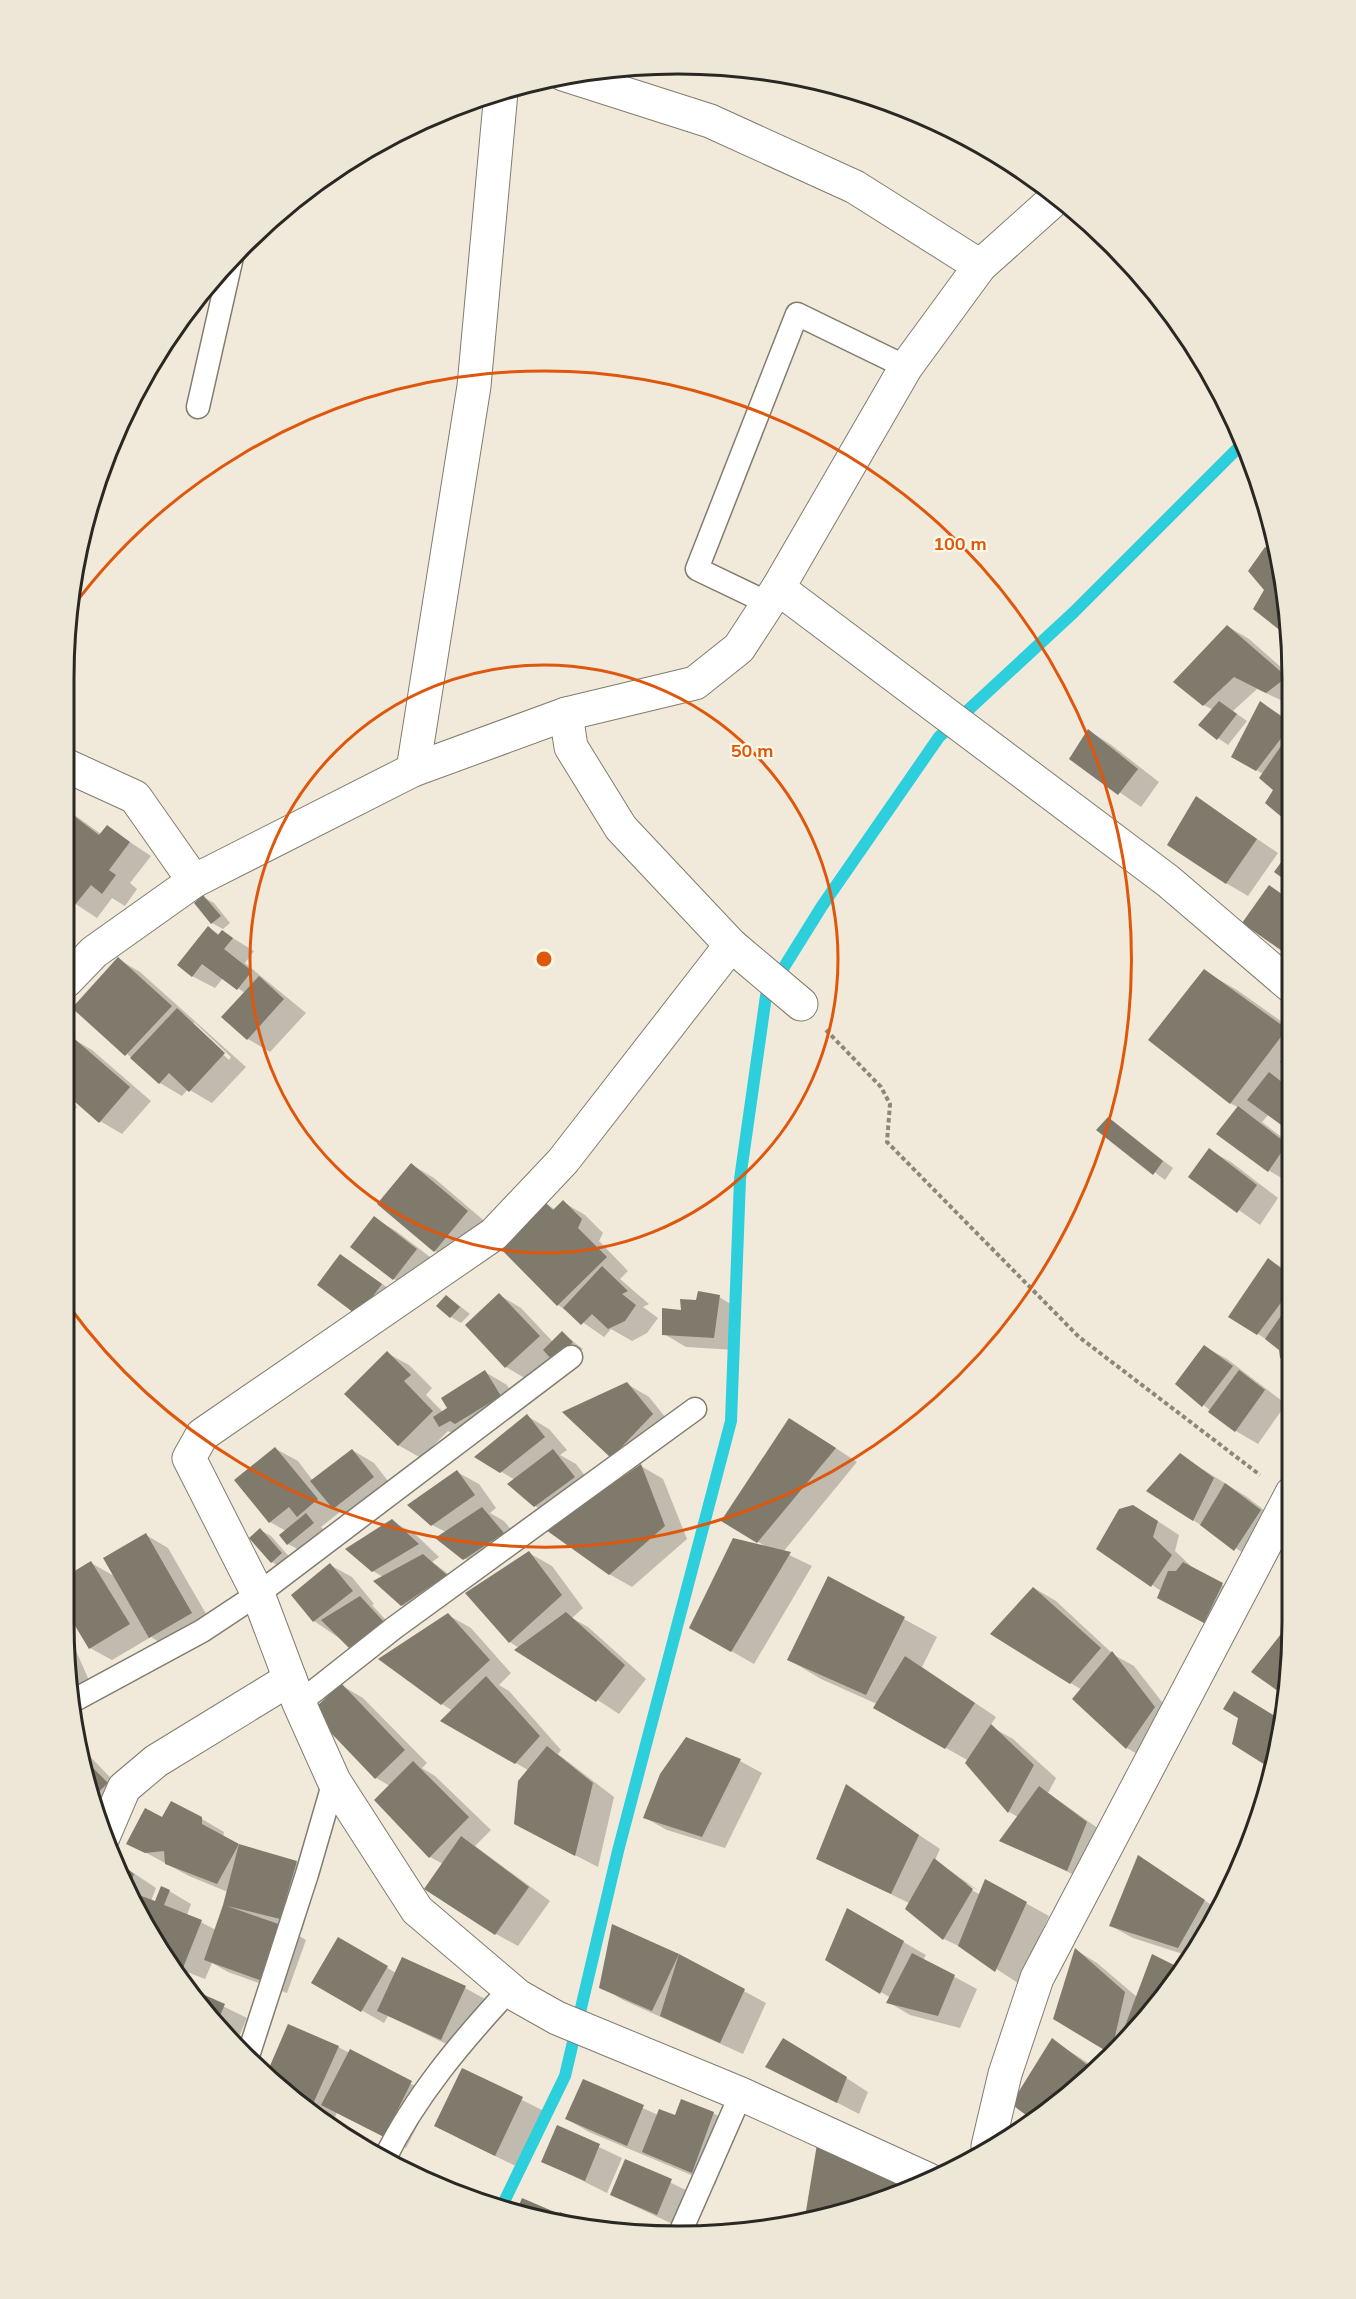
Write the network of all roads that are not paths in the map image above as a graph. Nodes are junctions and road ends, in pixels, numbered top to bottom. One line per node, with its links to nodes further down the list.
1 (585, 81): 4 (street)
2 (500, 101): 11 (street)
3 (1051, 202): 4 (street)
4 (980, 266): 6 (street)
5 (228, 275): 7 (lane)
6 (906, 367): 8 (street); 8 (lane)
7 (198, 406)
8 (773, 596): 9 (street); 15 (street)
9 (566, 714): 11 (street); 13 (street)
10 (74, 769): 12 (street)
11 (413, 770): 12 (street)
12 (194, 881): 14 (street)
13 (731, 945): 16 (street); 20 (street)
14 (74, 973)
15 (1282, 979)
16 (794, 998)
17 (571, 1357): 20 (lane)
18 (695, 1409): 21 (lane)
19 (1282, 1510): 28 (street)
20 (258, 1594): 21 (street); 22 (lane)
21 (294, 1691): 23 (street); 24 (street)
22 (79, 1698)
23 (334, 1781): 25 (street); 26 (lane)
24 (109, 1823)
25 (510, 1989): 27 (street); 29 (lane)
26 (251, 2048)
27 (741, 2094): 30 (street); 31 (lane)
28 (990, 2139)
29 (388, 2151)
30 (918, 2175)
31 (684, 2226)

